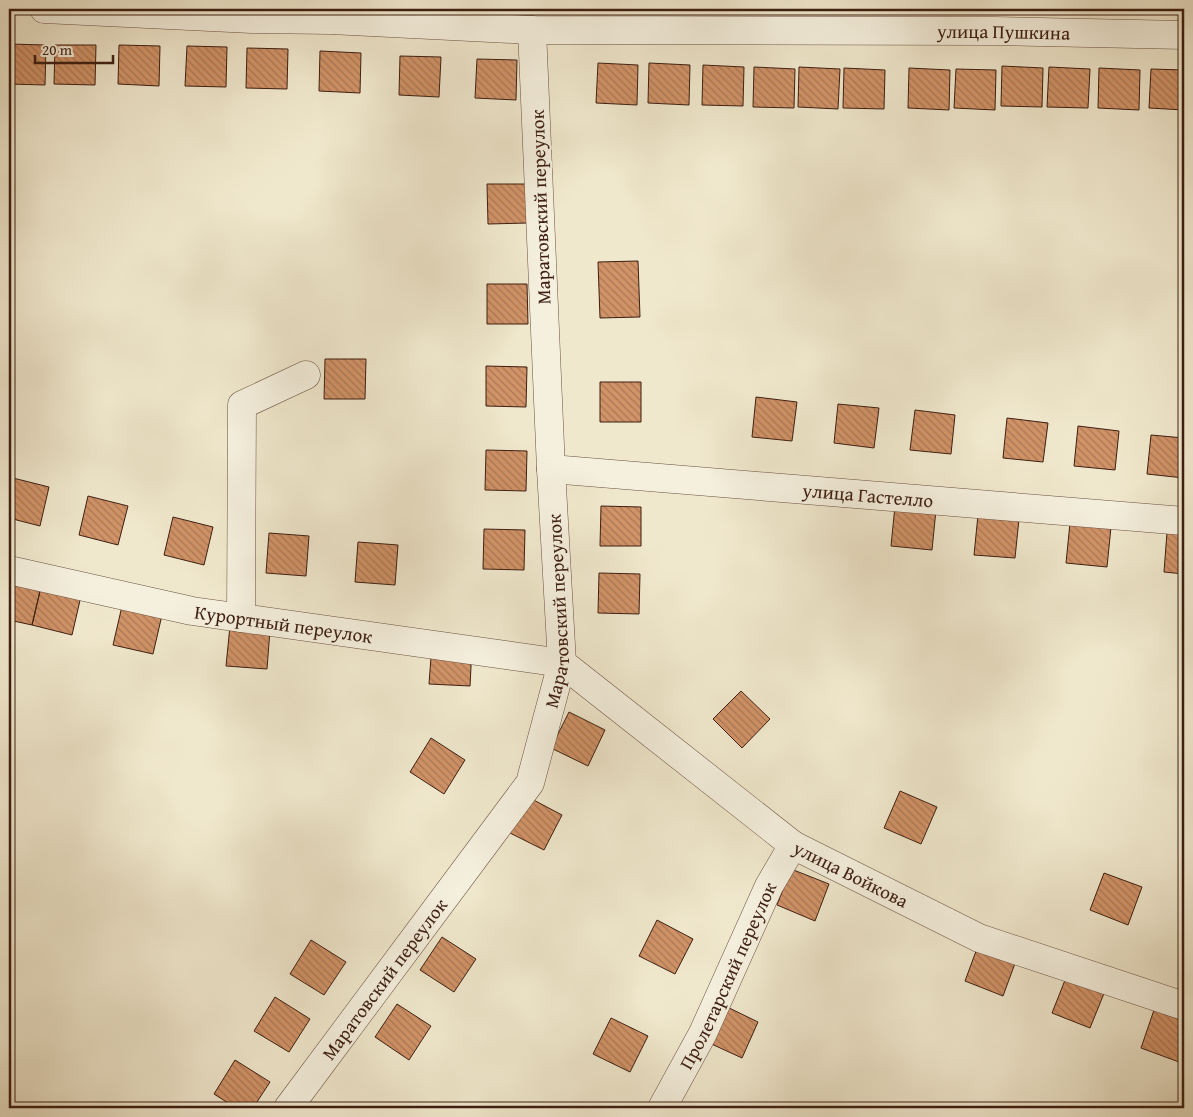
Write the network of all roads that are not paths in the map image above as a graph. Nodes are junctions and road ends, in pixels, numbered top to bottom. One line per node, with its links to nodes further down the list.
1 (44, 9): 2 (street, улица Пушкина)
2 (253, 14): 3 (street, улица Пушкина)
3 (532, 30): 4 (street, улица Пушкина); 6 (street, Маратовский переулок)
4 (1184, 35)
5 (306, 374): 9 (street)
6 (551, 469): 7 (street, улица Гастелло); 10 (street, Маратовский переулок)
7 (1184, 521)
8 (9, 570): 9 (street, Курортный переулок)
9 (241, 618): 10 (street, Курортный переулок)
10 (562, 663): 11 (street, улица Войкова); 13 (street, Маратовский переулок)
11 (793, 845): 12 (street, улица Войкова); 14 (street, Пролетарский переулок)
12 (1184, 1006)
13 (288, 1108)
14 (662, 1108)

